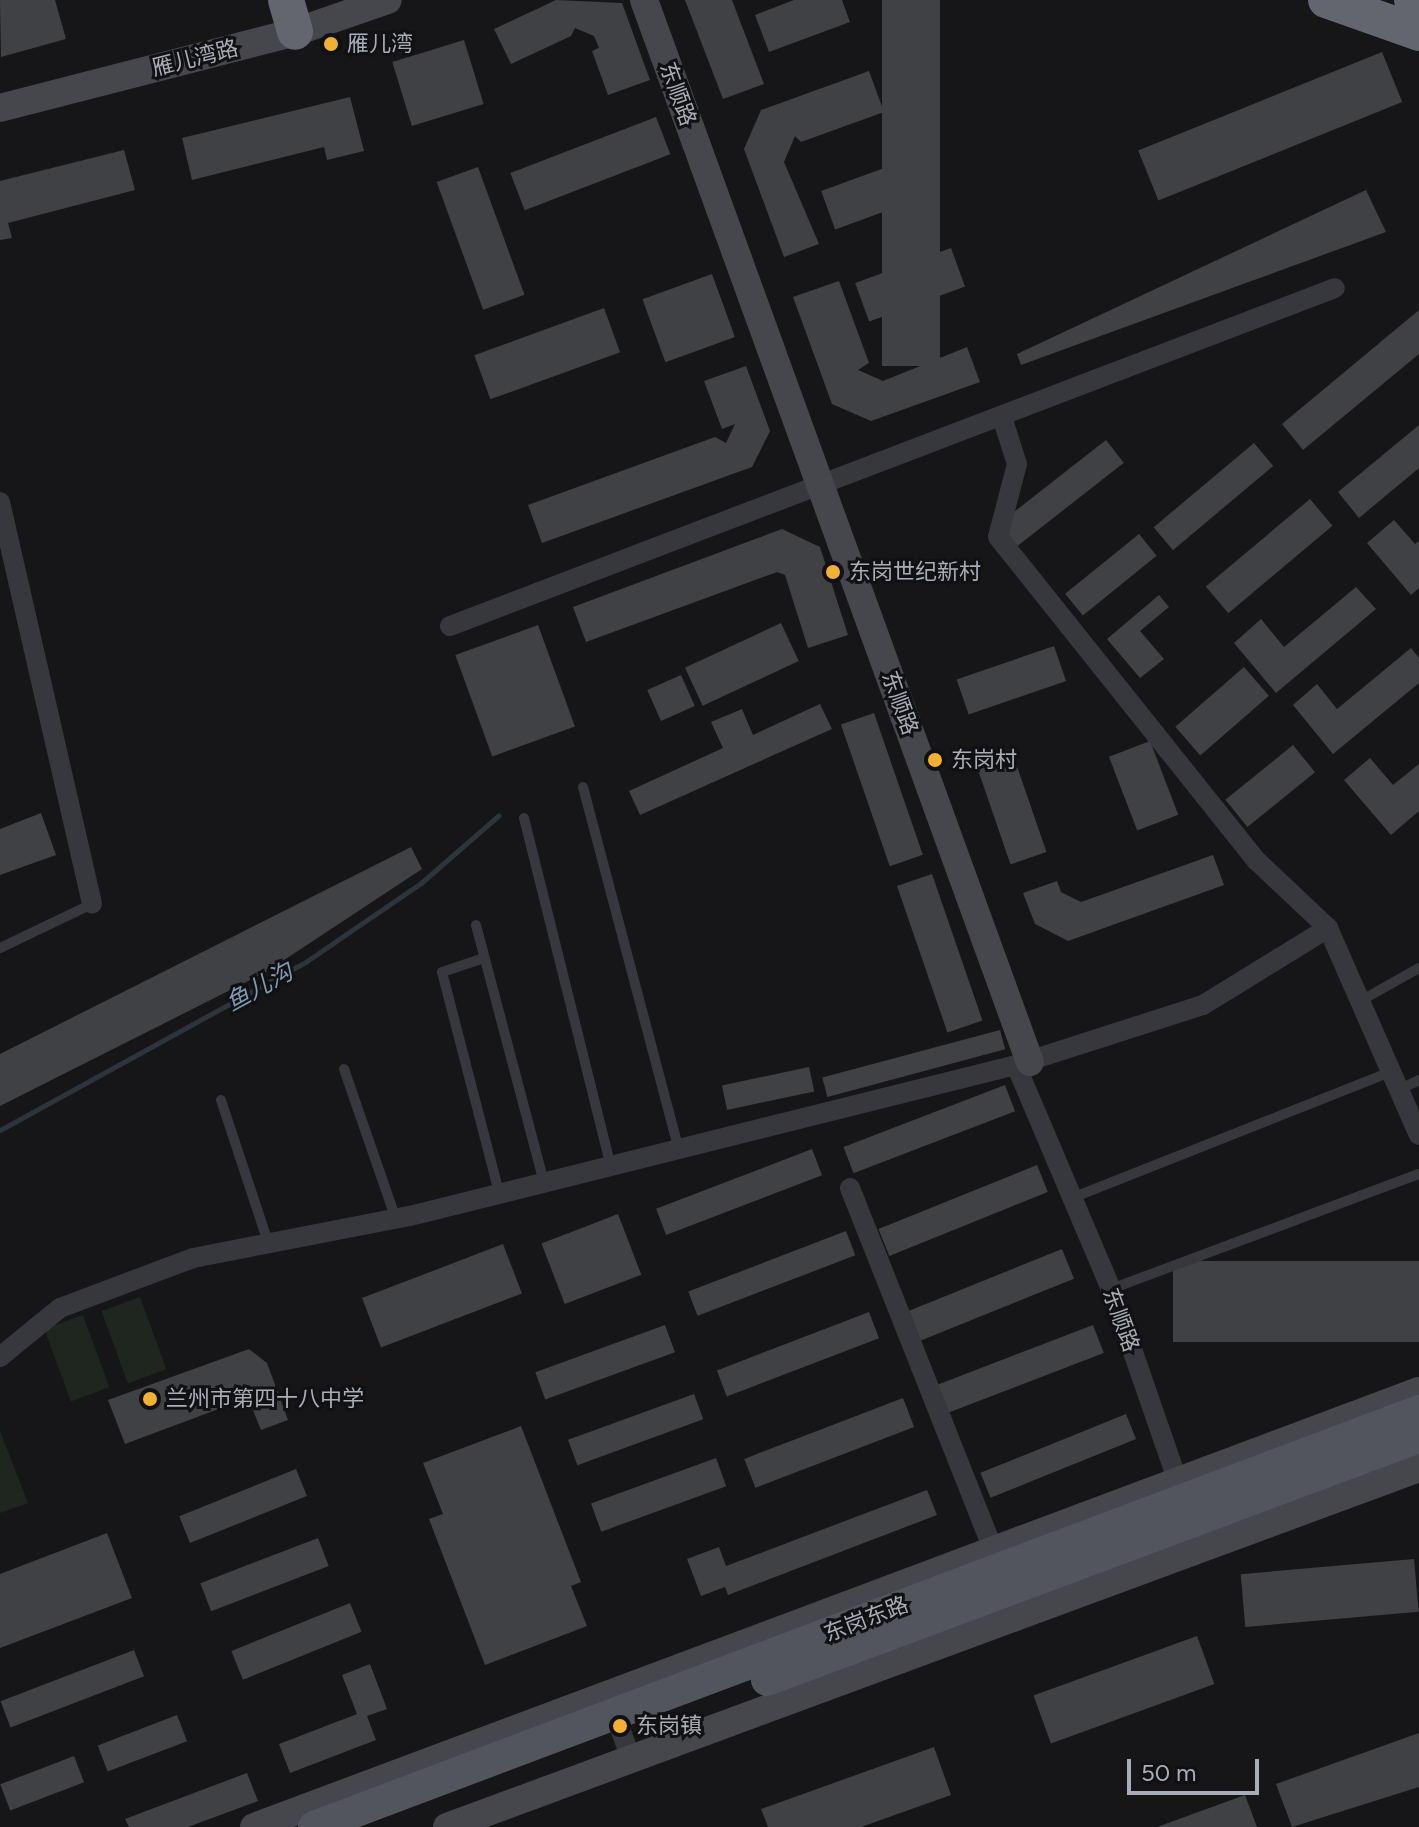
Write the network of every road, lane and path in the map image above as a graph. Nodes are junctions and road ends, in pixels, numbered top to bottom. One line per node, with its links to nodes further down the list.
1 (388, 0): 6 (street, 雁儿湾路)
2 (644, 0): 11 (street, 东顺路)
3 (1326, 0): 7 (highway)
4 (1412, 0): 5 (highway)
5 (1419, 2)
6 (299, 15): 8 (street, 雁儿湾路)
7 (1419, 33)
8 (0, 108)
9 (1335, 288): 10 (street)
10 (1002, 417): 11 (street); 19 (street)
11 (822, 487): 14 (street); 24 (street, 东顺路)
12 (0, 502): 13 (street)
13 (4, 535): 17 (street)
14 (450, 626)
15 (583, 787): 30 (lane)
16 (524, 818): 31 (lane)
17 (92, 904): 20 (lane)
18 (476, 925): 21 (lane)
19 (1328, 928): 23 (street); 24 (street)
20 (0, 948)
21 (484, 958): 33 (lane); 35 (lane)
22 (1419, 968): 23 (lane)
23 (1362, 1000): 26 (street)
24 (1023, 1064): 30 (street); 36 (street, 东顺路)
25 (344, 1069): 37 (lane)
26 (1396, 1080): 27 (lane); 29 (street); 36 (lane)
27 (1419, 1080)
28 (221, 1100): 38 (lane)
29 (1419, 1135)
30 (678, 1146): 31 (street)
31 (610, 1164): 33 (street)
32 (1419, 1174): 39 (lane)
33 (544, 1183): 35 (street)
34 (850, 1188): 46 (street)
35 (499, 1192): 37 (street)
36 (1072, 1198): 39 (street, 东顺路)
37 (396, 1219): 38 (street)
38 (270, 1246): 40 (street)
39 (1111, 1289): 45 (street, 东顺路)
40 (0, 1357)
41 (1419, 1391): 45 (street)
42 (1419, 1411): 51 (main road, 东岗东路, bridge)
43 (1419, 1437): 52 (main road, 东岗东路, bridge)
44 (1419, 1468): 47 (street)
45 (1166, 1486): 46 (street); 47 (street, 东顺路)
46 (993, 1550): 48 (street)
47 (1175, 1556): 49 (street)
48 (608, 1694): 49 (street); 50 (street)
49 (631, 1759): 53 (street)
50 (254, 1827)
51 (314, 1827)
52 (374, 1827)
53 (447, 1827)

